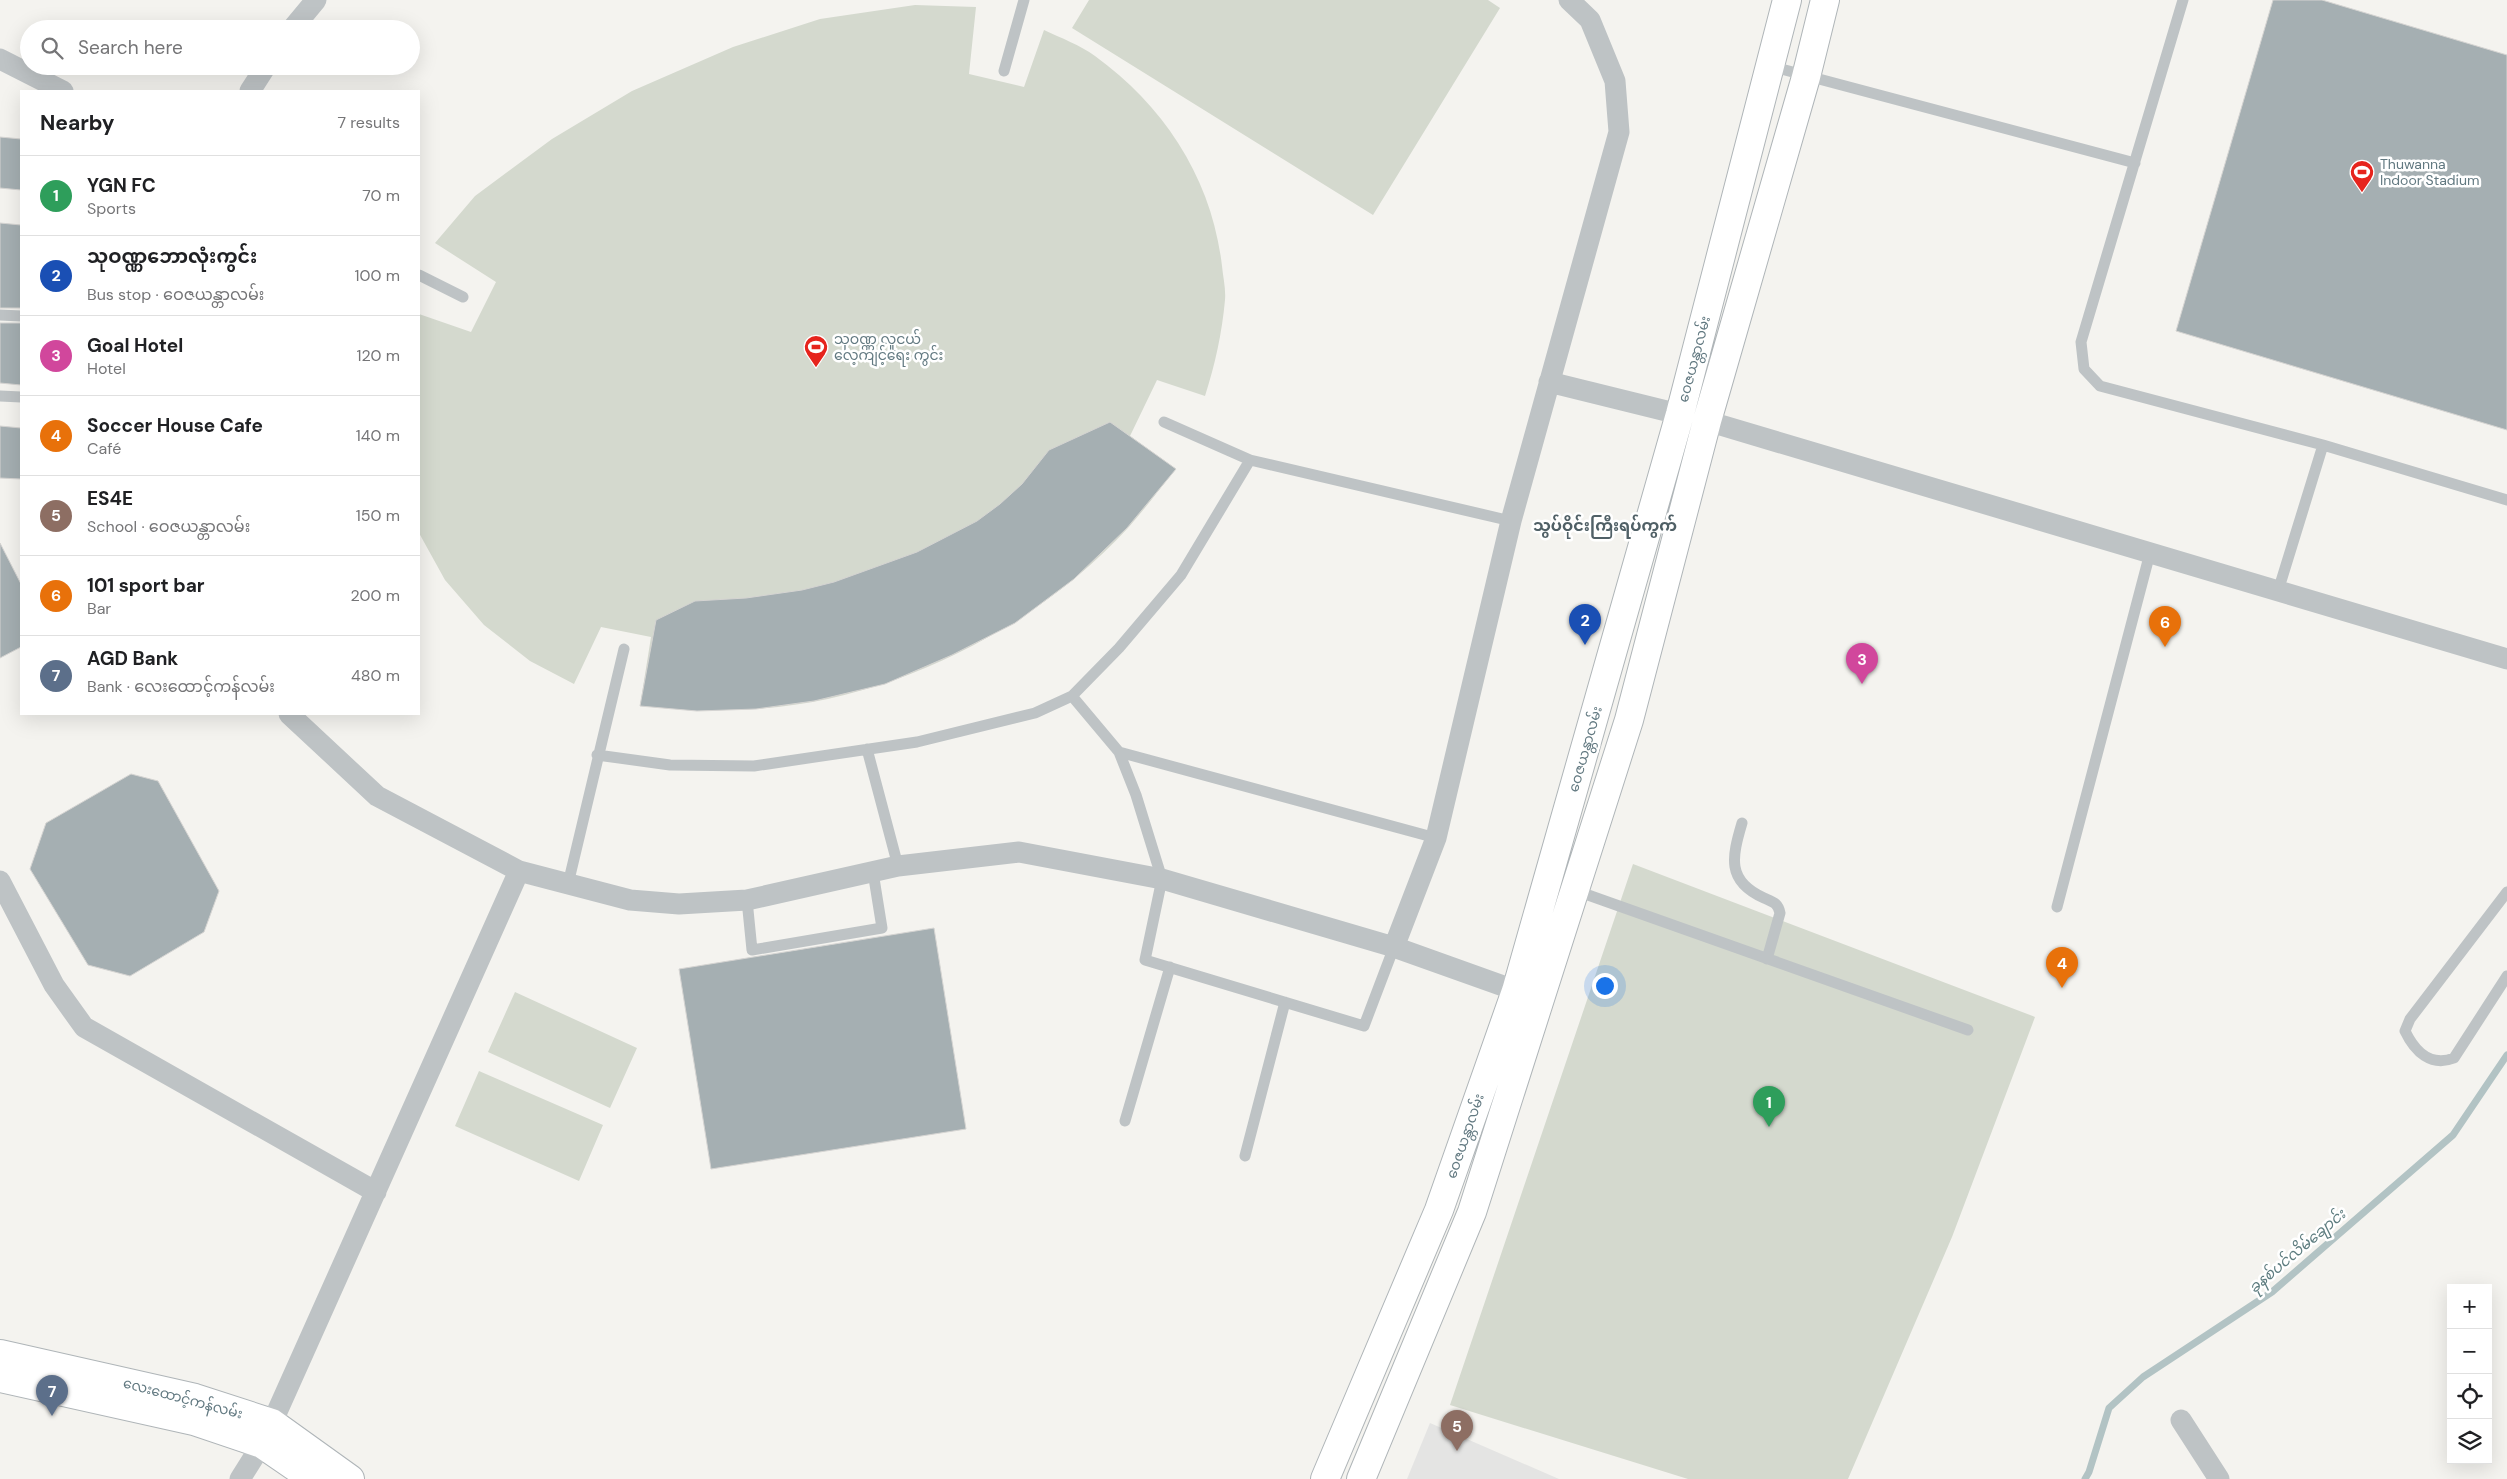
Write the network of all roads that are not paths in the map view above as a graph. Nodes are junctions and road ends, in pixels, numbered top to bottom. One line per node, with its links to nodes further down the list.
1 (316, 0): 7 (street)
2 (1024, 0): 11 (lane)
3 (1569, 0): 22 (street)
4 (1787, 0): 9 (main road, ဝေဇယန္တာလမ်း)
5 (1825, 0): 14 (main road, ဝေဇယန္တာလမ်း)
6 (2183, 0): 17 (lane)
7 (299, 20)
8 (0, 59): 10 (street)
9 (1770, 66): 14 (lane); 25 (main road, ဝေဇယန္တာလမ်း)
10 (20, 69)
11 (1004, 71)
12 (32, 75): 15 (street)
13 (260, 75): 16 (street)
14 (1806, 77): 17 (lane); 26 (main road, ဝေဇယန္တာလမ်း)
15 (61, 90)
16 (251, 90)
17 (2135, 163): 28 (lane)
18 (420, 275): 19 (lane)
19 (463, 297)
20 (0, 315): 21 (lane)
21 (20, 316)
22 (1549, 382): 25 (street); 31 (street)
23 (0, 396): 24 (lane)
24 (20, 397)
25 (1680, 414): 26 (street); 57 (main road, ဝေဇယန္တာလမ်း)
26 (1707, 421): 32 (street); 49 (main road, ဝေဇယန္တာလမ်း)
27 (1164, 422): 29 (lane)
28 (2323, 444): 30 (lane); 33 (lane)
29 (1250, 460): 31 (lane); 36 (lane)
30 (2507, 500)
31 (1512, 521): 42 (street)
32 (2150, 553): 33 (street); 52 (lane)
33 (2278, 591): 35 (street)
34 (624, 649): 40 (lane)
35 (2507, 659)
36 (1072, 696): 38 (lane); 39 (lane)
37 (290, 715): 44 (street)
38 (867, 749): 40 (lane); 43 (lane)
39 (1119, 752): 42 (lane); 46 (lane)
40 (597, 755): 48 (lane)
41 (1742, 823): 54 (lane)
42 (1436, 838): 53 (street)
43 (898, 866): 45 (street); 46 (street)
44 (519, 871): 48 (street); 62 (street)
45 (873, 872): 51 (street); 51 (lane)
46 (1162, 879): 53 (street); 55 (lane)
47 (0, 881): 62 (street)
48 (568, 884): 51 (street)
49 (1574, 890): 54 (lane); 57 (main road, ဝေဇယန္တာလမ်း)
50 (2507, 892): 56 (lane)
51 (747, 900)
52 (2057, 907)
53 (1394, 947): 57 (street); 58 (lane)
54 (1767, 959): 59 (lane)
55 (1170, 967): 58 (lane); 60 (lane)
56 (2507, 976)
57 (1527, 995): 70 (main road, ဝေဇယန္တာလမ်း); 71 (main road, ဝေဇယန္တာလမ်း)
58 (1285, 1002): 61 (lane)
59 (1968, 1030)
60 (1126, 1121)
61 (1245, 1156)
62 (376, 1192): 66 (street)
63 (0, 1354): 66 (main road, လေးထောင့်ကန်လမ်း)
64 (0, 1378): 66 (main road, လေးထောင့်ကန်လမ်း)
65 (2181, 1420): 72 (street)
66 (267, 1434): 67 (street); 68 (main road, လေးထောင့်ကန်လမ်း); 69 (main road, လေးထောင့်ကန်လမ်း)
67 (240, 1479)
68 (313, 1479)
69 (350, 1479)
70 (1325, 1479)
71 (1361, 1479)
72 (2219, 1479)

